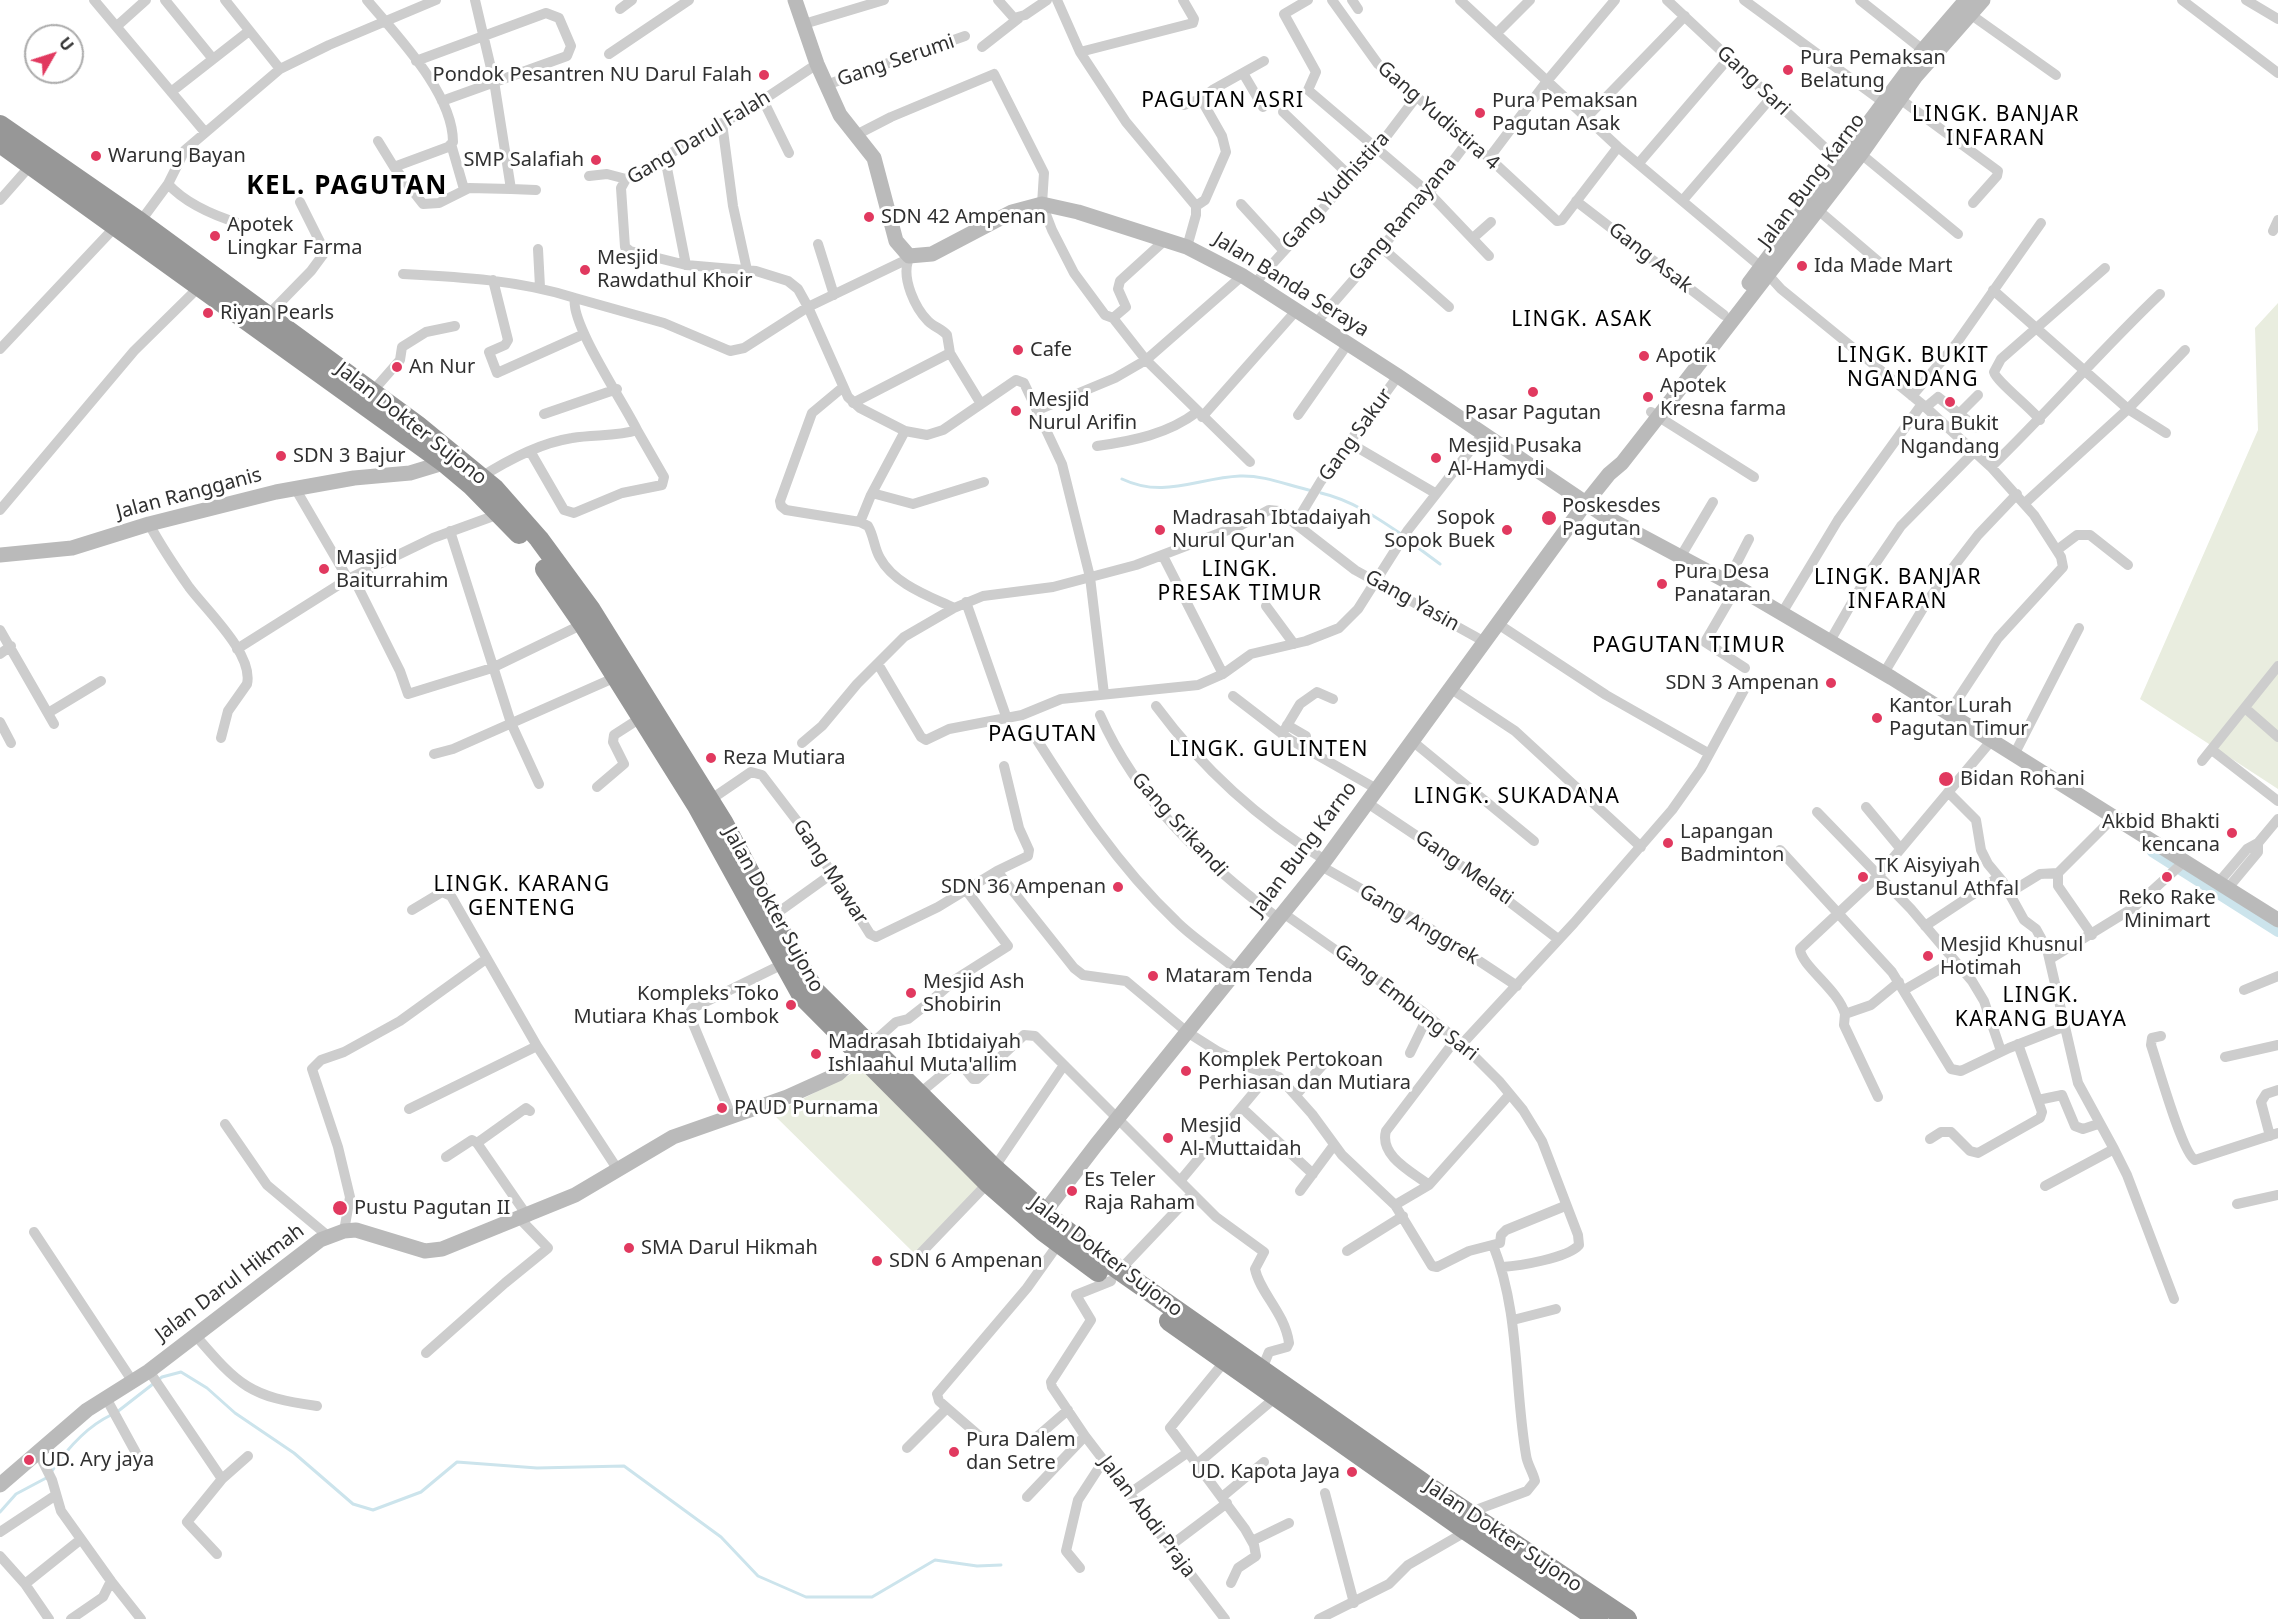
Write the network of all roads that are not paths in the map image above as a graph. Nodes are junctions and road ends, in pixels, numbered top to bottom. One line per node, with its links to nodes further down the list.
1 (94, 0): 34 (street)
2 (146, 0): 34 (street)
3 (165, 0): 43 (street)
4 (225, 0): 35 (street)
5 (367, 0): 32 (street)
6 (436, 0): 32 (street)
7 (475, 0): 37 (street)
8 (632, 0): 28 (street)
9 (689, 0): 42 (street)
10 (795, 0): 33 (street)
11 (884, 0): 33 (street)
12 (998, 0): 30 (street)
13 (1047, 0): 30 (street)
14 (1057, 0): 41 (street)
15 (1184, 0): 41 (street)
16 (1332, 0): 56 (street, Gang Yudistira 4)
17 (1460, 0): 36 (street)
18 (1530, 0): 36 (street)
19 (1615, 0): 53 (street)
20 (1667, 0): 29 (street, Gang Sari)
21 (1744, 0): 62 (street)
22 (1860, 0): 40 (street)
23 (1983, 0): 27 (street, Jalan Bung Karno)
24 (2182, 0): 50 (street)
25 (2246, 0): 31 (street)
26 (1305, 2): 77 (street)
27 (1968, 7): 40 (street); 51 (street); 59 (street, Jalan Bung Karno)
28 (620, 9)
29 (1685, 16): 44 (street, Gang Sari); 66 (street)
30 (1019, 18): 39 (street)
31 (2278, 19)
32 (385, 22): 45 (street); 48 (street)
33 (804, 24): 47 (street)
34 (117, 26): 55 (street)
35 (249, 31): 43 (street); 48 (street)
36 (1497, 33): 53 (street)
37 (484, 35): 45 (street); 52 (street); 52 (street)
38 (965, 36): 54 (street, Gang Serumi)
39 (982, 47)
40 (1923, 50): 62 (street)
41 (1080, 52): 101 (street)
42 (609, 54)
43 (213, 59): 55 (street)
44 (1728, 59): 58 (street, Gang Sari); 83 (street)
45 (416, 61): 61 (street)
46 (1264, 62): 49 (street)
47 (817, 64): 54 (street); 60 (street, Gang Darul Falah)
48 (280, 69): 69 (street)
49 (1243, 73): 57 (street); 64 (street)
50 (2278, 73)
51 (2056, 75)
52 (494, 81): 61 (street); 89 (street)
53 (1547, 81): 66 (street); 81 (street)
54 (826, 85): 70 (street)
55 (171, 92): 69 (street)
56 (1417, 96): 73 (street, Gang Yudistira 4); 77 (street, Gang Yudhistira)
57 (1201, 99): 63 (street); 101 (street)
58 (1770, 99): 82 (street, Gang Sari); 95 (street)
59 (1900, 99): 71 (street, Jalan Bung Karno); 98 (street)
60 (762, 100): 67 (street, Gang Darul Falah); 78 (street)
61 (442, 101): 75 (street)
62 (1883, 102): 71 (street)
63 (1184, 105)
64 (1263, 107)
65 (1283, 112): 88 (street)
66 (1586, 118): 76 (street)
67 (722, 123): 80 (street, Gang Darul Falah); 123 (street)
68 (0, 125): 103 (highway, Jalan Dokter Sujono)
69 (204, 131): 90 (street)
70 (856, 135): 99 (street); 119 (street)
71 (1867, 135): 79 (street, Jalan Bung Karno); 82 (street)
72 (378, 141): 85 (street)
73 (1468, 141): 81 (street, Gang Yudistira 4); 93 (street, Gang Ramayana)
74 (0, 143): 84 (highway)
75 (451, 144): 85 (street); 91 (street)
76 (1618, 147): 83 (street); 96 (street)
77 (1376, 150): 88 (street, Gang Yudhistira); 93 (street)
78 (789, 153)
79 (1861, 154): 102 (street, Jalan Bung Karno); 110 (street)
80 (665, 158): 87 (street, Gang Darul Falah); 120 (street)
81 (1489, 158): 96 (street, Gang Yudistira 4)
82 (1839, 161): 124 (street)
83 (1639, 163): 95 (street)
84 (30, 166): 94 (street); 108 (highway)
85 (394, 167): 91 (street)
86 (589, 176): 87 (street)
87 (626, 178): 120 (street, Gang Darul Falah)
88 (1352, 178): 117 (street, Gang Yudhistira)
89 (511, 187): 91 (street); 92 (street)
90 (165, 188): 103 (street); 107 (street)
91 (464, 189)
92 (536, 190)
93 (1429, 193): 111 (street); 115 (street, Gang Ramayana)
94 (0, 200)
95 (1683, 200): 124 (street)
96 (1576, 201): 138 (street, Gang Asak)
97 (300, 202): 137 (street)
98 (1973, 203)
99 (1042, 204): 112 (street, Jalan Banda Seraya); 119 (street); 139 (street)
100 (1241, 204): 117 (street)
101 (1196, 206): 114 (street)
102 (1818, 210): 122 (street); 124 (street, Jalan Bung Karno)
103 (144, 218): 137 (highway, Jalan Dokter Sujono)
104 (2278, 220): 109 (street)
105 (1491, 222): 111 (street)
106 (2041, 223): 130 (street)
107 (241, 224)
108 (115, 227): 129 (highway); 145 (street)
109 (2273, 231)
110 (1958, 234)
111 (1473, 238): 118 (street)
112 (1164, 241): 114 (street, Jalan Banda Seraya); 139 (street)
113 (818, 244): 132 (street)
114 (1187, 247): 127 (street, Jalan Banda Seraya)
115 (1381, 247): 135 (street); 140 (street, Gang Ramayana)
116 (538, 249): 128 (street)
117 (1284, 250): 127 (street, Gang Yudhistira)
118 (1489, 256)
119 (910, 259): 132 (street); 147 (street)
120 (686, 265): 123 (street, Gang Darul Falah)
121 (2105, 267): 142 (street)
122 (1886, 268)
123 (747, 270): 134 (street, Gang Darul Falah)
124 (1764, 272): 138 (street, Jalan Bung Karno); 155 (street); 165 (street, Jalan Bung Karno)
125 (403, 274): 126 (street)
126 (493, 280): 128 (street); 143 (street)
127 (1248, 280): 136 (street, Jalan Banda Seraya); 148 (street, Gang Yudhistira)
128 (540, 287): 133 (street)
129 (198, 288): 176 (highway); 189 (street)
130 (1994, 290): 142 (street); 155 (street)
131 (2160, 294): 149 (street)
132 (834, 295): 134 (street)
133 (575, 298): 134 (street); 143 (street)
134 (808, 307): 151 (street, Gang Darul Falah)
135 (1449, 307)
136 (1295, 312): 140 (street, Jalan Banda Seraya); 163 (street)
137 (268, 315): 153 (highway, Jalan Dokter Sujono)
138 (1724, 315): 165 (street, Jalan Bung Karno)
139 (1113, 318): 148 (street)
140 (1315, 324): 144 (street, Jalan Banda Seraya)
141 (455, 326): 153 (street)
142 (2038, 327): 149 (street); 166 (street)
143 (584, 334): 152 (street)
144 (1347, 345): 150 (street, Jalan Banda Seraya); 164 (street)
145 (0, 349)
146 (2185, 350): 159 (street)
147 (950, 353): 156 (street); 157 (street)
148 (1146, 360): 160 (street, Gang Yudhistira); 163 (street)
149 (2083, 369): 159 (street); 166 (street)
150 (1398, 376): 171 (street, Jalan Banda Seraya); 172 (street, Gang Sakur)
151 (842, 388): 156 (street, Gang Darul Falah); 191 (street)
152 (616, 390): 162 (street); 167 (street)
153 (372, 392): 176 (highway, Jalan Dokter Sujono)
154 (1978, 395): 161 (street)
155 (1912, 396): 158 (street)
156 (853, 403): 169 (street)
157 (981, 404): 160 (street); 169 (street)
158 (1924, 406): 161 (street); 175 (street); 208 (street)
159 (2127, 409): 170 (street); 187 (street)
160 (1038, 410): 201 (street)
161 (1960, 413): 168 (street)
162 (544, 414)
163 (1200, 414): 173 (street); 177 (street)
164 (1298, 414)
165 (1654, 414): 179 (street); 188 (street, Jalan Bung Karno)
166 (2040, 420): 178 (street)
167 (635, 425): 174 (street); 174 (street)
168 (1977, 428)
169 (905, 431): 183 (street)
170 (2166, 433)
171 (1483, 434): 184 (street); 188 (street, Jalan Banda Seraya)
172 (1348, 442): 184 (street); 193 (street, Gang Sakur)
173 (1097, 446)
174 (530, 451): 180 (street)
175 (1974, 452): 178 (street); 213 (street)
176 (452, 460): 180 (highway, Jalan Dokter Sujono); 182 (street, Jalan Rangganis)
177 (1250, 462)
178 (1991, 467): 185 (street)
179 (1754, 477)
180 (477, 481): 190 (highway); 243 (highway, Jalan Dokter Sujono)
181 (984, 482): 183 (street)
182 (294, 489): 192 (street, Jalan Rangganis); 202 (street)
183 (872, 493): 191 (street)
184 (1435, 493): 203 (street)
185 (2017, 494): 187 (street); 223 (street)
186 (1713, 502): 199 (street)
187 (2025, 503): 196 (street)
188 (1586, 504): 199 (street, Jalan Banda Seraya); 210 (street, Jalan Bung Karno)
189 (0, 510)
190 (499, 514): 194 (street); 209 (highway)
191 (860, 522): 207 (street)
192 (149, 524): 197 (street, Jalan Rangganis); 217 (street)
193 (1295, 524): 198 (street, Gang Yasin); 203 (street, Gang Yasin)
194 (450, 531): 202 (street); 220 (street)
195 (1749, 539): 204 (street)
196 (2057, 550): 200 (street); 235 (street)
197 (0, 555)
198 (1163, 556): 201 (street); 224 (street)
199 (1681, 556): 204 (street, Jalan Banda Seraya)
200 (2128, 564)
201 (1090, 577): 205 (street); 229 (street)
202 (350, 578): 217 (street); 220 (street)
203 (1375, 581): 214 (street, Gang Yasin); 215 (street)
204 (1732, 584): 208 (street, Jalan Banda Seraya); 221 (street)
205 (966, 603): 207 (street); 238 (street)
206 (1266, 606): 215 (street)
207 (954, 608): 219 (street)
208 (1782, 613): 213 (street, Jalan Banda Seraya)
209 (583, 624): 220 (street); 225 (highway)
210 (1498, 624): 214 (street, Jalan Bung Karno); 253 (street)
211 (2079, 628): 254 (street)
212 (0, 630): 216 (street)
213 (1830, 641): 223 (street, Jalan Banda Seraya)
214 (1485, 642): 227 (street, Jalan Bung Karno)
215 (1294, 644): 224 (street)
216 (11, 646): 218 (street); 234 (street)
217 (237, 649): 247 (street)
218 (0, 654)
219 (878, 664): 238 (street); 251 (street)
220 (492, 668): 240 (street)
221 (1745, 668)
222 (2277, 669): 233 (street)
223 (1884, 673): 235 (street, Jalan Banda Seraya)
224 (1222, 674): 229 (street)
225 (616, 677): 237 (highway); 240 (street)
226 (101, 681): 234 (street)
227 (1450, 688): 248 (street, Jalan Bung Karno); 270 (street)
228 (1745, 688): 253 (street)
229 (1104, 694): 238 (street)
230 (1233, 696): 242 (street)
231 (1333, 699): 242 (street)
232 (1156, 706): 273 (street, Gang Anggrek)
233 (2245, 708): 246 (street); 252 (street)
234 (48, 713): 241 (street)
235 (1948, 714): 249 (street, Jalan Banda Seraya)
236 (1100, 715): 285 (street, Gang Srikandi)
237 (642, 717): 243 (highway); 259 (street)
238 (1006, 719)
239 (0, 722): 250 (street)
240 (511, 723): 255 (street); 258 (street)
241 (54, 724)
242 (1284, 729): 245 (street); 260 (street)
243 (658, 730): 262 (highway, Jalan Dokter Sujono); 294 (highway)
244 (1032, 732): 295 (street)
245 (1306, 736)
246 (2278, 736)
247 (221, 738)
248 (1411, 740): 260 (street, Jalan Bung Karno); 269 (street)
249 (1991, 741): 254 (street, Jalan Banda Seraya); 261 (street)
250 (11, 742)
251 (802, 743)
252 (2212, 750): 256 (street); 263 (street)
253 (1708, 753): 270 (street)
254 (2015, 753): 267 (street, Jalan Banda Seraya)
255 (434, 754)
256 (2202, 761)
257 (1004, 766): 275 (street, Gang Mawar)
258 (539, 784)
259 (597, 787)
260 (1375, 788): 264 (street, Jalan Bung Karno)
261 (1948, 792): 271 (street); 279 (street)
262 (710, 800): 276 (street, Gang Mawar); 286 (highway, Jalan Dokter Sujono)
263 (2278, 801)
264 (1366, 802): 273 (street, Jalan Bung Karno); 290 (street, Gang Melati)
265 (1866, 807): 271 (street)
266 (1817, 812): 278 (street)
267 (2115, 816): 274 (street, Jalan Banda Seraya); 277 (street)
268 (2278, 819): 280 (street)
269 (1534, 841)
270 (1641, 847): 290 (street)
271 (1900, 848): 278 (street)
272 (1780, 850): 284 (street)
273 (1323, 863): 285 (street, Jalan Bung Karno); 297 (street, Gang Anggrek)
274 (2180, 866): 280 (street, Jalan Banda Seraya); 289 (street)
275 (997, 871): 281 (street, Gang Mawar); 303 (street)
276 (833, 873): 281 (street, Gang Mawar); 286 (street)
277 (2058, 873): 282 (street); 289 (street)
278 (1878, 876): 284 (street); 288 (street)
279 (1999, 877): 282 (street); 288 (street)
280 (2224, 885): 287 (street, Jalan Banda Seraya)
281 (966, 890): 309 (street)
282 (2009, 892): 292 (street)
283 (412, 910): 291 (street)
284 (1838, 913): 298 (street); 300 (street)
285 (1281, 915): 295 (street, Jalan Bung Karno); 301 (street, Gang Embung Sari)
286 (773, 916): 309 (highway, Jalan Dokter Sujono)
287 (2278, 920)
288 (1925, 926): 293 (street)
289 (2092, 935): 292 (street)
290 (1558, 939): 297 (street)
291 (486, 959): 308 (street); 350 (street)
292 (2050, 959): 302 (street)
293 (1954, 961): 298 (street); 310 (street)
294 (783, 964): 309 (highway); 325 (street)
295 (1237, 970): 303 (street, Jalan Bung Karno)
296 (2278, 975): 299 (street)
297 (1517, 986): 305 (street)
298 (1902, 986): 300 (street); 310 (street)
299 (2244, 990)
300 (1845, 1014): 320 (street)
301 (1425, 1022): 305 (street, Gang Embung Sari); 311 (street)
302 (2063, 1028): 306 (street); 328 (street)
303 (1187, 1032): 315 (street); 326 (street, Jalan Bung Karno)
304 (2161, 1036): 329 (street)
305 (1459, 1042): 319 (street, Gang Embung Sari); 339 (street)
306 (2018, 1044): 310 (street); 321 (street)
307 (2278, 1045): 312 (street)
308 (537, 1046): 322 (street); 335 (street)
309 (865, 1050): 317 (highway, Jalan Dokter Sujono); 325 (street, Jalan Darul Hikmah); 337 (highway)
310 (2001, 1051)
311 (1410, 1053)
312 (2225, 1057)
313 (1329, 1058): 318 (street)
314 (1064, 1065): 317 (street); 326 (street); 337 (street)
315 (1271, 1072): 318 (street); 323 (street)
316 (2278, 1090): 329 (street)
317 (920, 1093): 337 (highway, Jalan Dokter Sujono)
318 (1296, 1095): 332 (street)
319 (1509, 1095): 339 (street); 346 (street, Gang Embung Sari)
320 (1878, 1097)
321 (2038, 1100): 328 (street); 330 (street)
322 (409, 1109)
323 (1243, 1109): 336 (street); 338 (street)
324 (530, 1111): 331 (street)
325 (731, 1115): 335 (street, Jalan Darul Hikmah)
326 (1117, 1119): 338 (street); 349 (street, Jalan Bung Karno)
327 (225, 1124): 352 (street)
328 (2098, 1124): 333 (street)
329 (2274, 1135)
330 (1930, 1139)
331 (477, 1143): 334 (street); 348 (street)
332 (1334, 1145): 336 (street); 345 (street)
333 (2114, 1149): 340 (street); 358 (street)
334 (446, 1157)
335 (618, 1170): 348 (street, Jalan Darul Hikmah)
336 (1313, 1174): 341 (street)
337 (991, 1175): 349 (highway, Jalan Dokter Sujono); 355 (street)
338 (1180, 1181): 342 (street)
339 (1429, 1185): 345 (street)
340 (2045, 1186)
341 (1300, 1191)
342 (1192, 1194): 357 (street); 365 (street)
343 (2278, 1195): 344 (street)
344 (2237, 1204)
345 (1395, 1205): 347 (street)
346 (1565, 1206): 353 (street); 356 (street, Gang Embung Sari)
347 (1403, 1216): 353 (street); 354 (street)
348 (524, 1218): 350 (street, Jalan Darul Hikmah); 363 (street)
349 (1044, 1222): 357 (highway, Jalan Dokter Sujono); 371 (street)
350 (345, 1231): 352 (street, Jalan Darul Hikmah)
351 (34, 1232): 367 (street)
352 (328, 1236): 362 (street, Jalan Darul Hikmah)
353 (1493, 1245): 356 (street)
354 (1347, 1251)
355 (918, 1256)
356 (1502, 1267): 360 (street)
357 (1115, 1276): 361 (highway, Jalan Dokter Sujono); 372 (street, Jalan Abdi Praja)
358 (2174, 1299)
359 (1556, 1309): 360 (street)
360 (1514, 1320): 391 (street)
361 (1197, 1332): 364 (highway); 365 (highway, Jalan Dokter Sujono)
362 (196, 1336): 366 (street, Jalan Darul Hikmah); 369 (street)
363 (426, 1353)
364 (1225, 1361): 368 (highway); 378 (street)
365 (1262, 1369): 391 (highway, Jalan Dokter Sujono)
366 (154, 1378): 367 (street, Jalan Darul Hikmah); 385 (street)
367 (133, 1382): 370 (street, Jalan Darul Hikmah)
368 (1276, 1397): 383 (street); 391 (highway)
369 (317, 1406)
370 (111, 1407): 377 (street, Jalan Darul Hikmah); 382 (street)
371 (947, 1408): 374 (street); 376 (street)
372 (1068, 1410): 373 (street, Jalan Abdi Praja); 375 (street)
373 (1085, 1436): 380 (street, Jalan Abdi Praja); 389 (street)
374 (984, 1440)
375 (1031, 1442)
376 (907, 1448)
377 (38, 1452): 384 (street, Jalan Darul Hikmah); 388 (street)
378 (1187, 1453): 383 (street); 386 (street)
379 (249, 1456): 385 (street)
380 (1104, 1460): 386 (street, Jalan Abdi Praja); 399 (street)
381 (1264, 1461): 390 (street)
382 (141, 1462)
383 (1196, 1465): 390 (street)
384 (2, 1479)
385 (222, 1479): 397 (street)
386 (1130, 1493): 396 (street, Jalan Abdi Praja)
387 (1325, 1493): 403 (street)
388 (56, 1495): 393 (street); 394 (street)
389 (1027, 1497)
390 (1224, 1500): 395 (street); 396 (street)
391 (1467, 1522): 403 (street); 404 (highway, Jalan Dokter Sujono)
392 (1289, 1523): 395 (street)
393 (0, 1532)
394 (80, 1540): 400 (street); 402 (street)
395 (1252, 1541): 401 (street)
396 (1170, 1546): 408 (street, Jalan Abdi Praja)
397 (217, 1554)
398 (0, 1556): 402 (street)
399 (1080, 1568)
400 (111, 1581): 406 (street); 407 (street)
401 (1231, 1583)
402 (25, 1584): 405 (street)
403 (1354, 1603): 409 (street)
404 (1584, 1609): 410 (highway, Jalan Dokter Sujono)
405 (49, 1619)
406 (71, 1619)
407 (141, 1619)
408 (1225, 1619)
409 (1318, 1619)
410 (1627, 1619)

